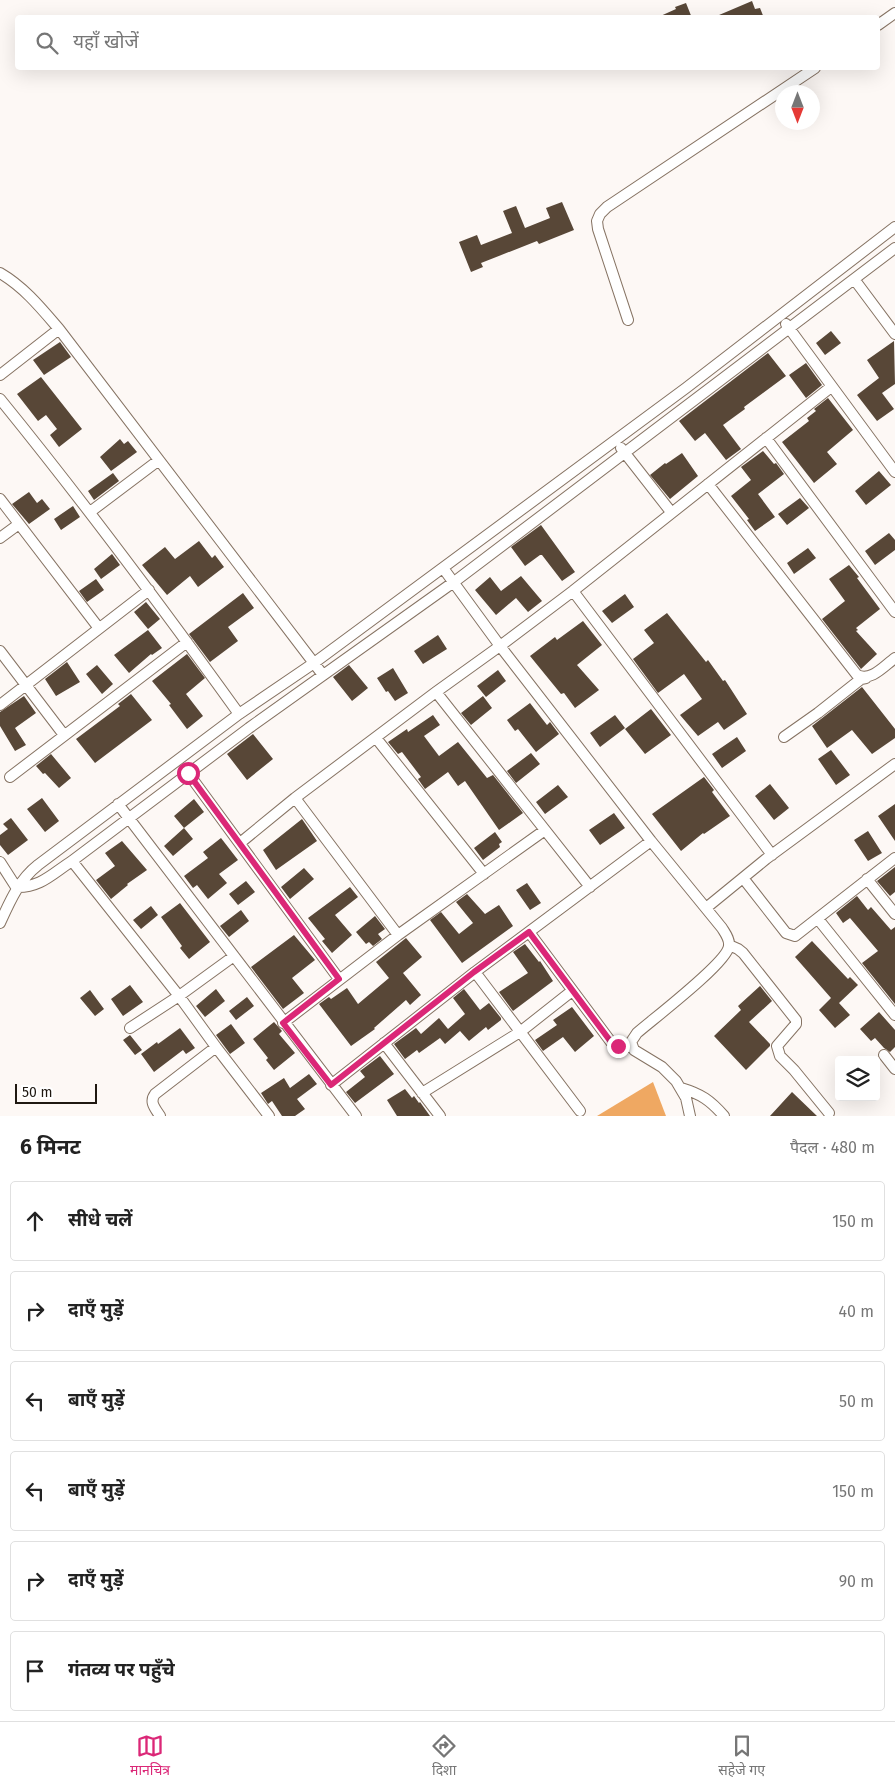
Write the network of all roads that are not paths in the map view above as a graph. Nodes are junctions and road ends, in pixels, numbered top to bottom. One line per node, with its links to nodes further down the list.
1 (895, 13): 2 (street)
2 (880, 24)
3 (812, 70): 9 (street)
4 (895, 227): 8 (street)
5 (895, 248): 7 (street)
6 (0, 273): 11 (street)
7 (854, 280): 10 (street); 12 (street)
8 (781, 316): 10 (street); 17 (street)
9 (628, 320)
10 (789, 328): 14 (street); 18 (street)
11 (59, 329): 13 (street); 19 (street)
12 (895, 334)
13 (0, 375)
14 (831, 387): 16 (street); 20 (street)
15 (0, 399): 23 (street)
16 (766, 438): 21 (street); 31 (street)
17 (614, 440): 18 (street); 27 (street)
18 (624, 452): 24 (street); 28 (street)
19 (160, 460): 23 (street); 37 (street)
20 (895, 472)
21 (708, 484): 24 (street); 39 (street)
22 (0, 499): 25 (street)
23 (90, 512): 29 (street)
24 (671, 512): 30 (street)
25 (19, 524): 26 (street); 32 (street)
26 (0, 538)
27 (443, 568): 28 (street); 37 (street)
28 (453, 583): 34 (street); 38 (street)
29 (149, 590): 32 (street); 33 (street)
30 (573, 591): 34 (street); 56 (street)
31 (895, 612)
32 (98, 627): 40 (street)
33 (187, 642): 43 (street); 44 (street)
34 (500, 646): 41 (street); 54 (street)
35 (0, 651): 40 (street)
36 (895, 658): 39 (street)
37 (314, 663): 38 (street); 43 (street)
38 (323, 675): 48 (street)
39 (866, 678): 45 (street)
40 (26, 684): 42 (street); 44 (street)
41 (436, 692): 46 (street); 53 (street)
42 (0, 704)
43 (239, 714): 51 (street)
44 (64, 735): 49 (street)
45 (784, 737)
46 (376, 738): 50 (street); 60 (street)
47 (895, 764): 56 (street)
48 (188, 773): 52 (street); 55 (street)
49 (10, 778)
50 (295, 798): 55 (street); 70 (street)
51 (118, 804): 52 (street); 63 (street)
52 (128, 818): 58 (street); 72 (street)
53 (545, 830): 60 (street); 64 (street)
54 (651, 842): 64 (street); 65 (street)
55 (240, 843): 74 (street)
56 (772, 854): 61 (street)
57 (895, 858): 62 (street)
58 (72, 861): 63 (street); 76 (street)
59 (0, 862): 63 (street)
60 (484, 874): 70 (street)
61 (743, 878): 65 (street); 67 (street)
62 (867, 879): 66 (street); 67 (street)
63 (17, 887): 68 (street)
64 (590, 887): 69 (street)
65 (706, 908): 71 (street)
66 (895, 914)
67 (818, 918): 77 (street)
68 (0, 923)
69 (529, 932): 73 (street); 75 (street)
70 (398, 935): 74 (street)
71 (729, 945): 82 (street); 90 (street)
72 (234, 956): 76 (street); 78 (street)
73 (474, 972): 80 (street); 81 (street)
74 (339, 979): 78 (street)
75 (572, 991): 80 (street); 82 (street)
76 (179, 996): 79 (street); 83 (street)
77 (895, 1015)
78 (283, 1023): 86 (street)
79 (130, 1028)
80 (520, 1032): 88 (street); 89 (street)
81 (384, 1043): 86 (street); 88 (street)
82 (632, 1046): 87 (street)
83 (216, 1048): 91 (street); 92 (street)
84 (884, 1055): 85 (street)
85 (895, 1069)
86 (331, 1085): 93 (street)
87 (681, 1088): 95 (street); 96 (street)
88 (422, 1093): 94 (street)
89 (580, 1111)
90 (829, 1113)
91 (160, 1116)
92 (269, 1116)
93 (356, 1116)
94 (440, 1116)
95 (690, 1116)
96 (724, 1116)

